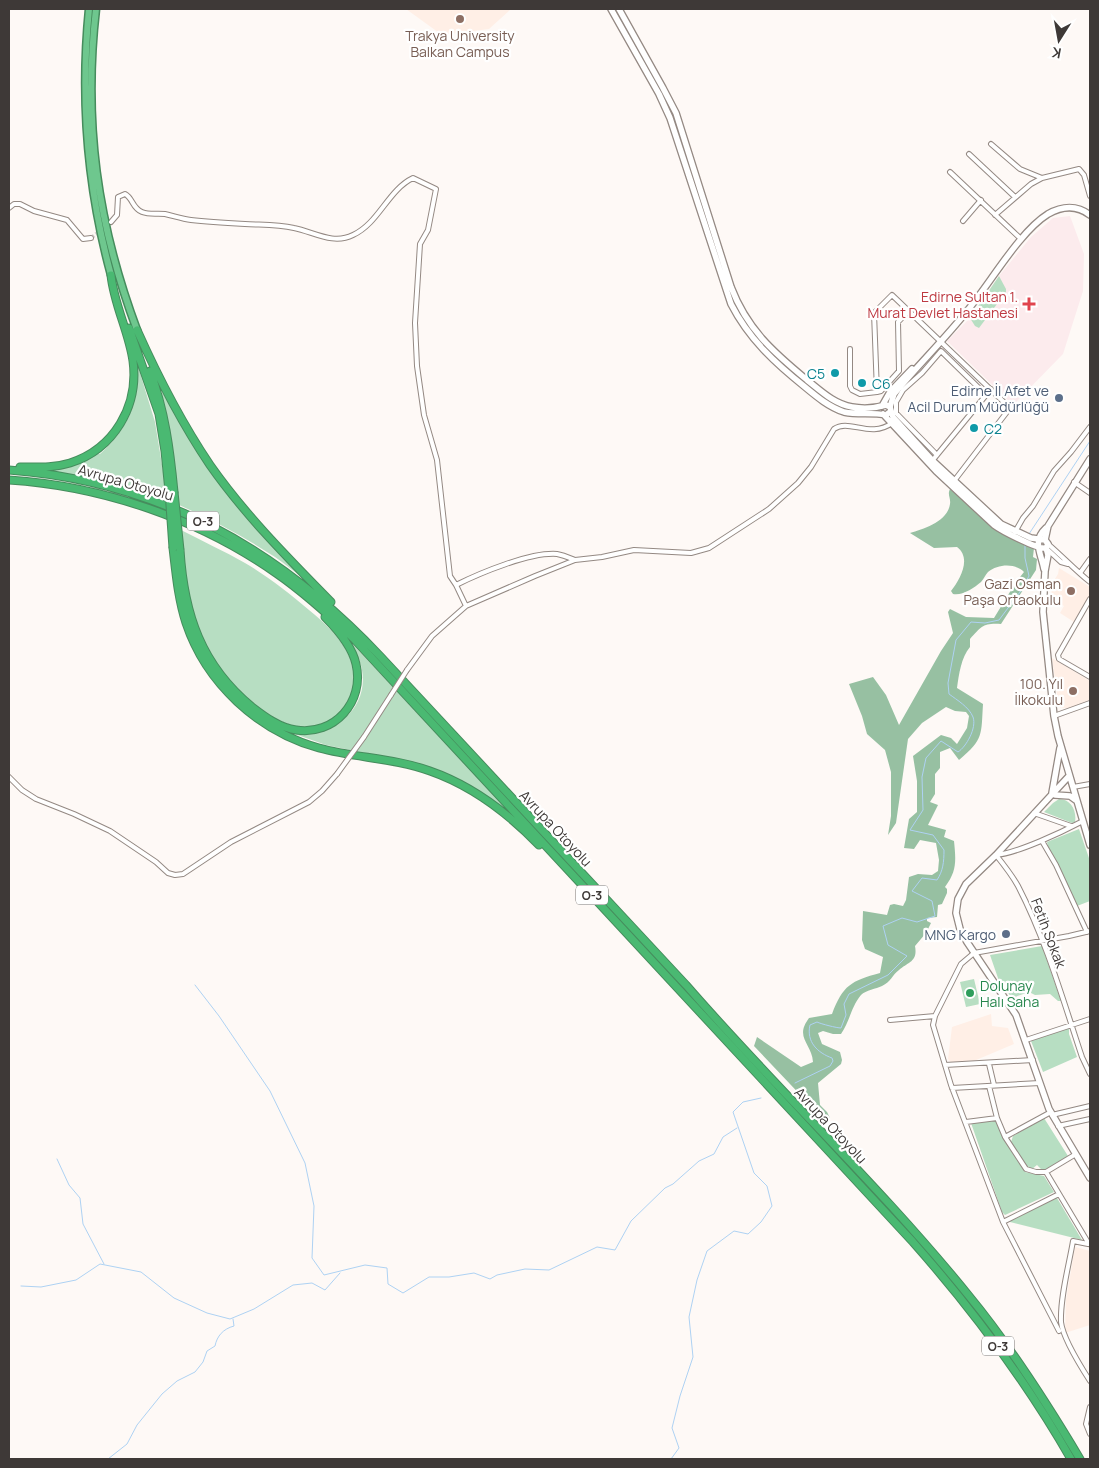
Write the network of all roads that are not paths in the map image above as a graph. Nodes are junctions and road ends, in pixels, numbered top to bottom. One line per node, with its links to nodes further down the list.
1 (89, 9): 19 (highway)
2 (96, 9): 21 (highway)
3 (611, 9): 31 (main road)
4 (619, 9): 29 (main road)
5 (991, 144): 8 (street)
6 (969, 154): 10 (street)
7 (950, 172): 11 (street)
8 (1042, 178): 9 (street); 10 (street)
9 (1090, 196)
10 (1015, 197): 13 (street)
11 (981, 200): 13 (street); 15 (street)
12 (9, 208): 17 (street)
13 (995, 215): 18 (street)
14 (1090, 215): 18 (main road)
15 (963, 221)
16 (111, 222): 53 (street)
17 (91, 238)
18 (1021, 239): 22 (main road)
19 (111, 275): 37 (highway); 41 (highway)
20 (909, 311): 22 (street); 24 (street); 27 (street)
21 (137, 330): 41 (highway); 56 (highway)
22 (940, 341): 25 (main road); 26 (street); 30 (main road)
23 (850, 349): 27 (street)
24 (899, 371): 25 (street); 27 (street)
25 (905, 376): 29 (main road)
26 (991, 389): 28 (street); 39 (street)
27 (877, 392)
28 (986, 395): 34 (street); 34 (street)
29 (882, 407): 30 (main road); 31 (main road)
30 (890, 410): 31 (main road); 36 (main road)
31 (883, 414): 32 (main road)
32 (892, 423): 36 (main road); 48 (street)
33 (1090, 427): 43 (street)
34 (937, 455): 36 (street)
35 (1090, 459): 40 (main road)
36 (931, 462): 39 (main road); 45 (main road)
37 (9, 468): 56 (highway, Avrupa Otoyolu / O-3)
38 (9, 480): 49 (highway, Avrupa Otoyolu / O-3)
39 (954, 481): 43 (main road)
40 (1074, 482): 42 (street); 44 (main road)
41 (172, 492): 46 (highway, bridge)
42 (1090, 493)
43 (1015, 532): 44 (main road)
44 (1045, 543): 45 (main road); 50 (main road); 51 (street)
45 (1038, 547): 50 (main road)
46 (176, 549): 49 (highway); 72 (highway)
47 (1090, 559): 51 (street)
48 (575, 560): 53 (street); 55 (street)
49 (260, 562): 72 (highway, Avrupa Otoyolu / O-3)
50 (1045, 572): 59 (main road)
51 (1080, 574): 52 (street)
52 (1090, 582)
53 (456, 585): 55 (street)
54 (1090, 599): 57 (street)
55 (466, 606): 61 (street, bridge)
56 (365, 640): 107 (highway, Avrupa Otoyolu / O-3)
57 (1090, 677)
58 (1090, 703): 59 (street)
59 (1054, 716): 60 (main road)
60 (1061, 746): 62 (main road); 64 (main road)
61 (9, 777)
62 (1071, 781): 63 (street); 64 (main road); 65 (main road)
63 (1090, 784)
64 (1052, 796): 65 (main road); 66 (main road)
65 (1077, 801): 67 (main road)
66 (1034, 813): 68 (street); 71 (main road)
67 (1086, 825): 68 (street); 70 (main road)
68 (1071, 826): 69 (street)
69 (1042, 840): 71 (street); 73 (street)
70 (1090, 845)
71 (996, 855): 74 (street, Fetih Sokak); 75 (main road)
72 (576, 878): 106 (highway, Avrupa Otoyolu / O-3)
73 (1088, 932): 74 (street)
74 (1042, 941): 75 (street); 79 (street, Fetih Sokak)
75 (974, 953): 76 (street); 80 (main road)
76 (935, 1016): 78 (street); 83 (street)
77 (1090, 1019): 79 (street)
78 (890, 1020)
79 (1071, 1024): 80 (street); 84 (street, Fetih Sokak)
80 (1026, 1040): 81 (main road)
81 (1033, 1060): 82 (street); 85 (main road)
82 (989, 1064): 83 (street); 86 (street)
83 (945, 1066): 88 (street)
84 (1090, 1074)
85 (1040, 1083): 86 (street); 90 (main road)
86 (994, 1085): 87 (street)
87 (989, 1086): 88 (street); 91 (street)
88 (952, 1088): 93 (street)
89 (1090, 1106): 90 (street)
90 (1052, 1114): 94 (main road); 95 (street)
91 (997, 1118): 93 (street); 95 (street)
92 (1090, 1119): 94 (street)
93 (966, 1122): 100 (street)
94 (1058, 1126): 96 (main road)
95 (1005, 1137): 97 (street)
96 (1076, 1154): 97 (street); 98 (main road)
97 (1046, 1172): 99 (street)
98 (1090, 1178)
99 (1059, 1194): 100 (street); 101 (street)
100 (1003, 1222): 102 (street)
101 (1089, 1244): 103 (street)
102 (1059, 1331)
103 (1090, 1381)
104 (1090, 1407): 105 (street)
105 (1090, 1431)
106 (1071, 1459)
107 (1080, 1459)

